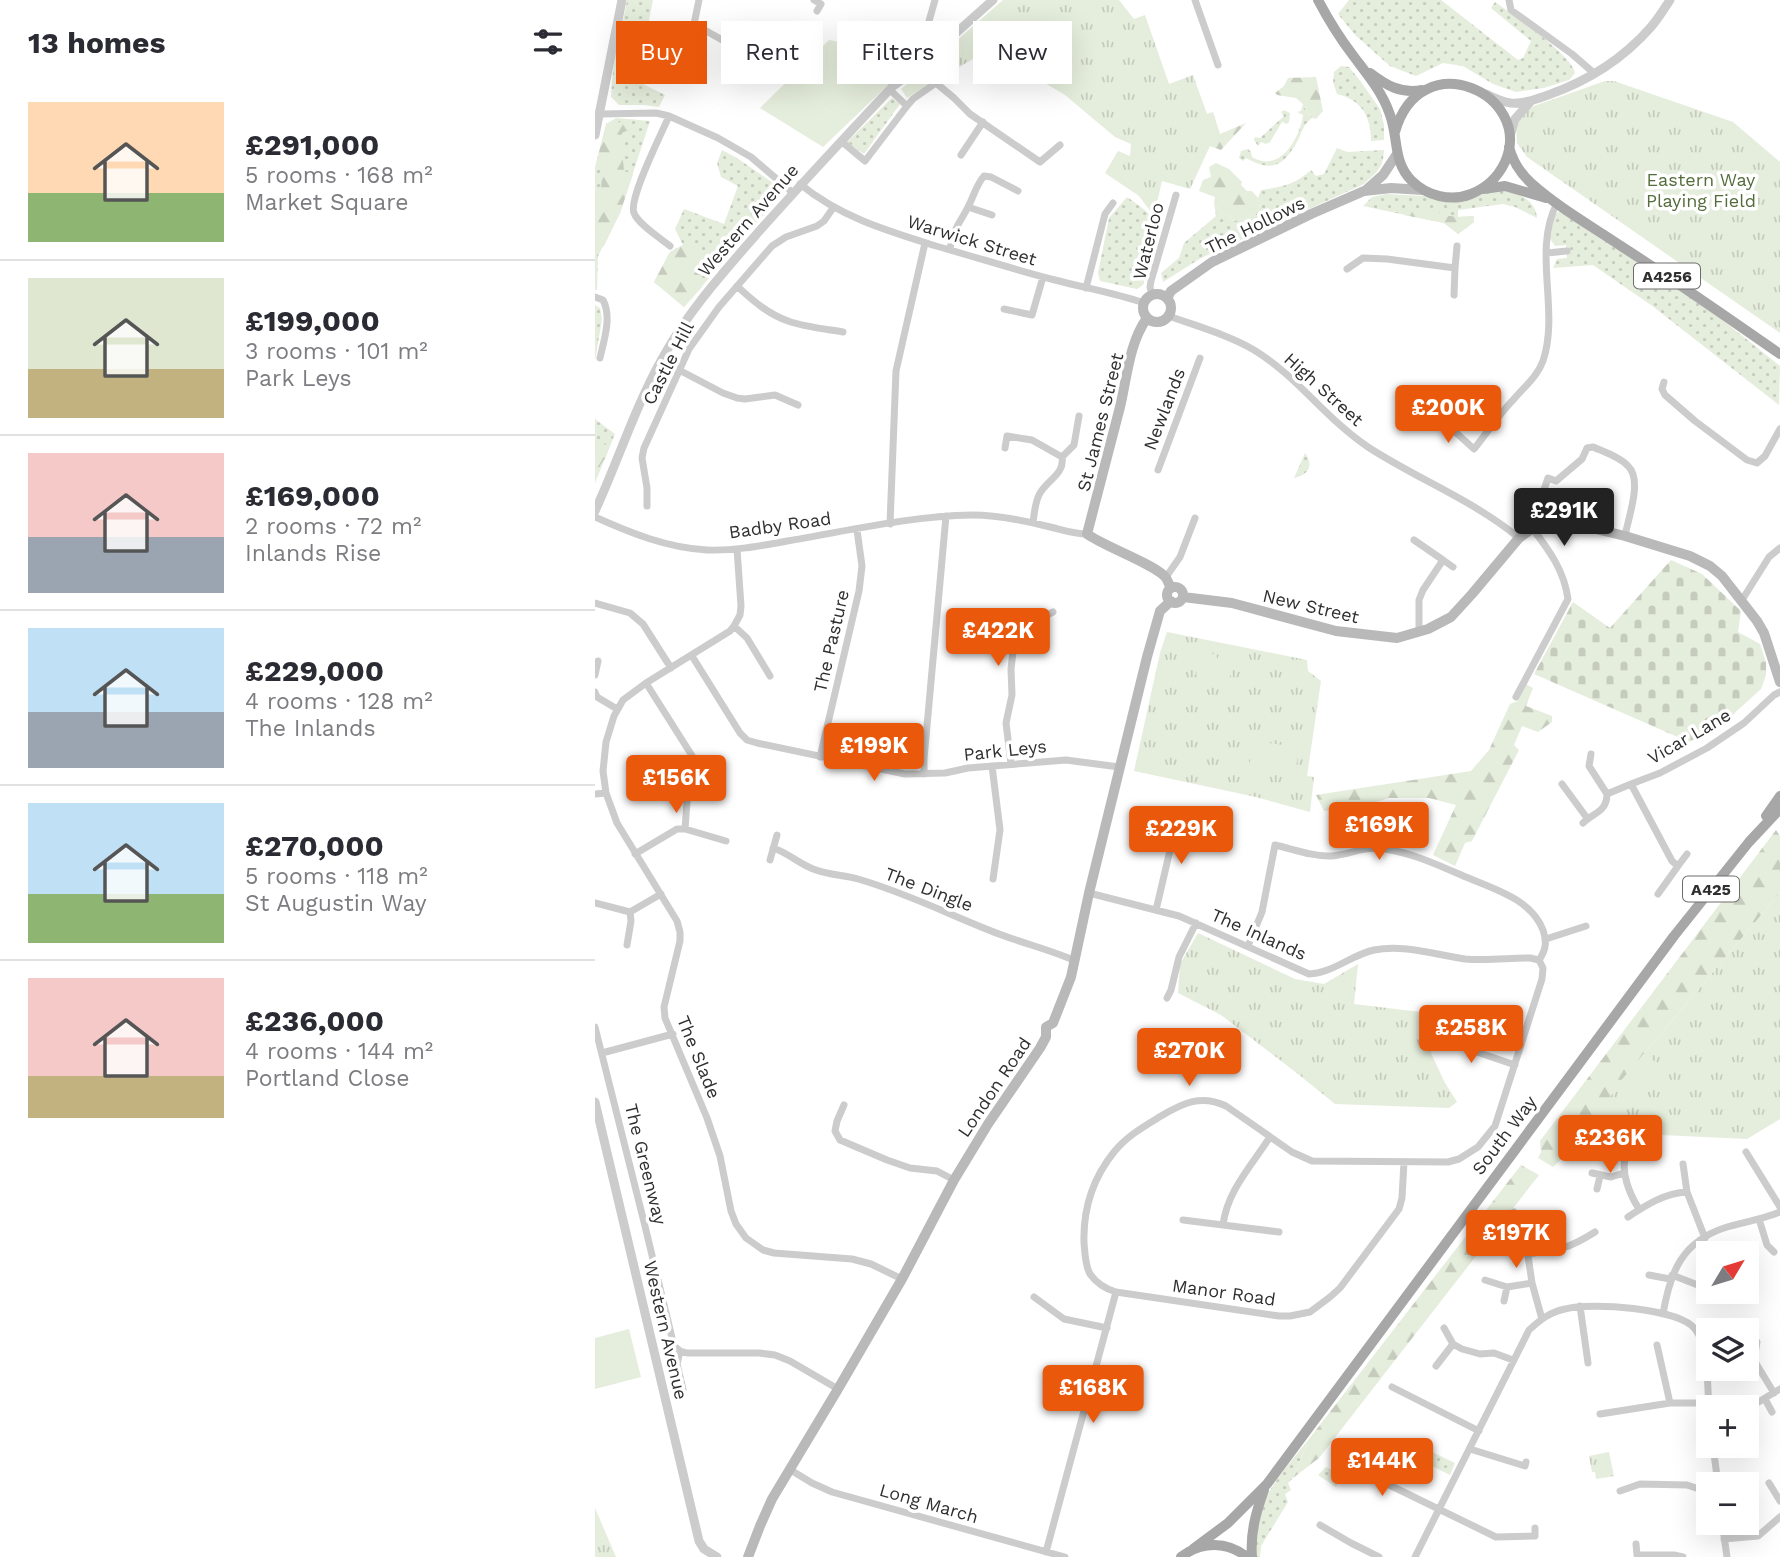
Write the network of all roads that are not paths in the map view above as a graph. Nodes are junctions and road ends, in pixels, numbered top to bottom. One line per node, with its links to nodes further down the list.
1 (622, 0): 23 (street)
2 (699, 0): 13 (street)
3 (814, 0): 10 (street)
4 (935, 0): 11 (street)
5 (993, 0): 12 (street, Western Avenue)
6 (1195, 0): 14 (street)
7 (1318, 0): 15 (main road)
8 (1509, 0): 16 (street)
9 (1669, 0): 16 (street)
10 (817, 11)
11 (929, 21)
12 (959, 30)
13 (721, 39)
14 (1218, 65)
15 (1362, 67): 18 (main road); 26 (main road)
16 (1595, 74): 21 (street)
17 (897, 84): 19 (street, Western Avenue)
18 (1426, 89): 20 (main road); 26 (main road)
19 (890, 90): 22 (street); 28 (street, Western Avenue)
20 (1481, 92): 21 (street); 29 (main road)
21 (1532, 100): 29 (street)
22 (907, 106): 25 (street); 28 (street)
23 (600, 114): 24 (street); 27 (street)
24 (669, 116): 38 (street); 46 (street)
25 (983, 122): 30 (street); 31 (street)
26 (1395, 132): 32 (main road)
27 (595, 135)
28 (841, 141): 33 (street, Western Avenue)
29 (1509, 143): 34 (main road); 40 (main road, A4256)
30 (1060, 145)
31 (961, 155)
32 (1397, 155): 35 (main road); 37 (main road)
33 (800, 184): 38 (street, Western Avenue); 43 (street, Warwick Street)
34 (1482, 189): 35 (main road); 40 (main road, A4256)
35 (1423, 190): 37 (main road)
36 (1018, 191): 42 (street)
37 (1364, 191): 59 (main road, The Hollows)
38 (793, 193): 78 (street, Western Avenue)
39 (1176, 195): 56 (street, Waterloo)
40 (1555, 202): 50 (street); 65 (main road, A4256)
41 (1113, 203): 55 (street)
42 (968, 207): 44 (street); 48 (street)
43 (833, 208): 45 (street, Warwick Street); 54 (street, Castle Hill)
44 (992, 215)
45 (925, 243): 48 (street, Warwick Street); 83 (street)
46 (670, 246)
47 (1457, 246): 51 (street)
48 (950, 250): 53 (street, Warwick Street)
49 (1567, 251): 50 (street)
50 (1547, 253): 72 (street)
51 (1455, 268): 52 (street); 57 (street)
52 (1347, 269)
53 (1042, 277): 55 (street, Warwick Street); 61 (street)
54 (737, 286): 64 (street); 68 (street, Castle Hill)
55 (1086, 288): 60 (street, Warwick Street)
56 (1152, 295): 59 (main road); 60 (main road)
57 (1454, 295)
58 (595, 297): 66 (street)
59 (1167, 298): 62 (main road)
60 (1144, 303): 63 (main road)
61 (1003, 309)
62 (1169, 316): 63 (main road); 88 (street, High Street)
63 (1147, 318): 86 (main road, St James Street)
64 (843, 332)
65 (1780, 354)
66 (600, 358)
67 (1200, 358): 76 (street, Newlands)
68 (679, 370): 70 (street); 77 (street, Castle Hill)
69 (1664, 382): 73 (street)
70 (798, 405)
71 (1079, 416): 75 (street)
72 (1441, 419)
73 (1780, 429)
74 (1005, 448): 75 (street)
75 (1062, 457): 82 (street)
76 (1158, 470)
77 (647, 506)
78 (596, 507)
79 (946, 516): 82 (street, Badby Road); 83 (street, Badby Road); 120 (street)
80 (595, 517): 91 (street, Badby Road)
81 (1195, 518): 94 (street)
82 (1033, 523): 86 (street, Badby Road)
83 (890, 524): 85 (street, Badby Road)
84 (1536, 525): 87 (main road); 87 (street); 88 (main road, New Street); 112 (street)
85 (857, 530): 91 (street, Badby Road); 115 (street, The Pasture)
86 (1087, 534): 94 (main road)
87 (1625, 536): 97 (main road)
88 (1519, 538): 102 (main road, New Street)
89 (1414, 540): 92 (street)
90 (1780, 548): 97 (street)
91 (737, 549): 101 (street)
92 (1443, 560): 93 (street); 102 (street)
93 (1453, 567)
94 (1166, 577): 95 (main road)
95 (1171, 588): 96 (main road); 98 (main road)
96 (1183, 597): 98 (main road); 102 (main road, New Street)
97 (1742, 600): 108 (main road)
98 (1171, 601): 119 (main road, London Road)
99 (595, 603): 105 (street)
100 (1053, 612): 117 (street)
101 (734, 626): 103 (street); 107 (street)
102 (1419, 632)
103 (692, 656): 105 (street); 115 (street, Park Leys)
104 (599, 662): 106 (street)
105 (671, 668): 109 (street)
106 (595, 675)
107 (770, 676)
108 (1780, 682)
109 (646, 684): 113 (street); 116 (street)
110 (595, 692): 113 (street)
111 (1780, 692): 121 (street, Vicar Lane)
112 (1516, 697)
113 (617, 709): 123 (street, The Slade)
114 (1591, 754): 125 (street)
115 (820, 757): 120 (street, Park Leys)
116 (696, 762)
117 (1011, 764): 118 (street, Park Leys); 119 (street, Park Leys)
118 (992, 766): 120 (street, Park Leys); 139 (street)
119 (1119, 767): 140 (main road, London Road)
120 (924, 774)
121 (1631, 783): 125 (street, Vicar Lane); 138 (street)
122 (1562, 785): 125 (street)
123 (606, 793): 124 (street); 135 (street, The Slade)
124 (595, 794)
125 (1607, 794)
126 (1780, 796): 133 (main road, A425)
127 (687, 802): 130 (street)
128 (1780, 809): 133 (main road, A425)
129 (1178, 816): 144 (street)
130 (685, 829): 132 (street); 135 (street)
131 (777, 835): 134 (street)
132 (726, 841)
133 (1749, 842): 221 (main road, South Way / A425)
134 (773, 848): 137 (street); 151 (street, The Dingle)
135 (635, 854): 141 (street, The Slade)
136 (1687, 854): 138 (street)
137 (770, 860)
138 (1678, 866): 142 (street)
139 (993, 879)
140 (1089, 893): 144 (street, The Inlands); 151 (main road, London Road)
141 (661, 894): 145 (street); 155 (street, The Slade)
142 (1658, 894)
143 (595, 903): 145 (street)
144 (1156, 910): 146 (street, The Inlands)
145 (630, 912): 149 (street)
146 (1196, 923): 150 (street, The Inlands); 153 (street)
147 (1587, 926): 148 (street)
148 (1546, 939): 150 (street); 152 (street)
149 (627, 945)
150 (1248, 946): 152 (street, The Inlands)
151 (1075, 959): 167 (main road, London Road)
152 (1539, 960): 158 (street)
153 (1167, 998)
154 (595, 1027): 157 (street, The Greenway)
155 (673, 1034): 157 (street); 184 (street, The Slade)
156 (1436, 1038): 158 (street)
157 (602, 1053): 199 (street, The Greenway)
158 (1515, 1065): 164 (street)
159 (595, 1102): 234 (street, Western Avenue)
160 (844, 1105): 167 (street)
161 (1270, 1137): 164 (street); 176 (street); 189 (street)
162 (1635, 1140): 166 (street)
163 (1745, 1152): 171 (street)
164 (1404, 1162): 189 (street, Manor Road)
165 (1683, 1164): 169 (street)
166 (1624, 1173): 168 (street); 170 (street)
167 (954, 1180): 184 (main road, London Road)
168 (1597, 1189)
169 (1687, 1192): 170 (street); 179 (street)
170 (1639, 1209): 173 (street)
171 (1780, 1210): 174 (street)
172 (1514, 1212): 181 (street)
173 (1628, 1217)
174 (1759, 1219): 179 (street); 180 (street)
175 (1183, 1220): 176 (street)
176 (1223, 1225): 177 (street)
177 (1279, 1232)
178 (1595, 1232): 181 (street)
179 (1705, 1238): 183 (street)
180 (1774, 1252)
181 (1528, 1254): 186 (street)
182 (1649, 1275): 183 (street)
183 (1671, 1277): 187 (street); 193 (street)
184 (902, 1279): 206 (main road, London Road)
185 (1485, 1280): 188 (street)
186 (1532, 1283): 188 (street); 194 (street)
187 (1696, 1285)
188 (1507, 1287): 191 (street)
189 (1116, 1292): 195 (street)
190 (1034, 1297): 195 (street)
191 (1504, 1301)
192 (1580, 1306): 193 (street); 194 (street); 201 (street)
193 (1663, 1314): 208 (street)
194 (1542, 1319): 200 (street)
195 (1107, 1328): 233 (street)
196 (1444, 1328): 197 (street)
197 (1453, 1344): 200 (street); 202 (street)
198 (1657, 1345): 211 (street)
199 (680, 1351): 205 (street, The Greenway); 206 (street)
200 (1513, 1360): 215 (street)
201 (1588, 1363)
202 (1436, 1366)
203 (1759, 1367): 207 (street)
204 (1392, 1387): 215 (street)
205 (683, 1389)
206 (838, 1389): 219 (main road, London Road)
207 (1777, 1391): 209 (street)
208 (1708, 1395)
209 (1765, 1399): 210 (street); 213 (street)
210 (1759, 1402)
211 (1669, 1403): 212 (street); 214 (street)
212 (1696, 1404)
213 (1772, 1412)
214 (1600, 1414)
215 (1479, 1431): 216 (street)
216 (1470, 1449): 218 (street); 225 (street)
217 (1338, 1460): 225 (street)
218 (1526, 1462)
219 (789, 1469): 233 (street, Long March); 235 (main road, London Road)
220 (1769, 1483): 224 (street)
221 (1266, 1485): 232 (main road, South Way / A425); 239 (main road, South Way / A425)
222 (1696, 1488): 223 (street)
223 (1620, 1491)
224 (1780, 1501)
225 (1439, 1509): 228 (street); 241 (street)
226 (1780, 1517): 230 (street)
227 (1320, 1525): 240 (street)
228 (1535, 1528)
229 (1724, 1535): 230 (street)
230 (1724, 1539): 243 (street)
231 (1636, 1544): 242 (street)
232 (1193, 1549): 237 (main road, South Way); 238 (main road)
233 (1046, 1552): 236 (street, Long March)
234 (717, 1557)
235 (748, 1557)
236 (1065, 1557)
237 (1181, 1557)
238 (1247, 1557)
239 (1252, 1557)
240 (1379, 1557)
241 (1415, 1557)
242 (1683, 1557)
243 (1727, 1557)

